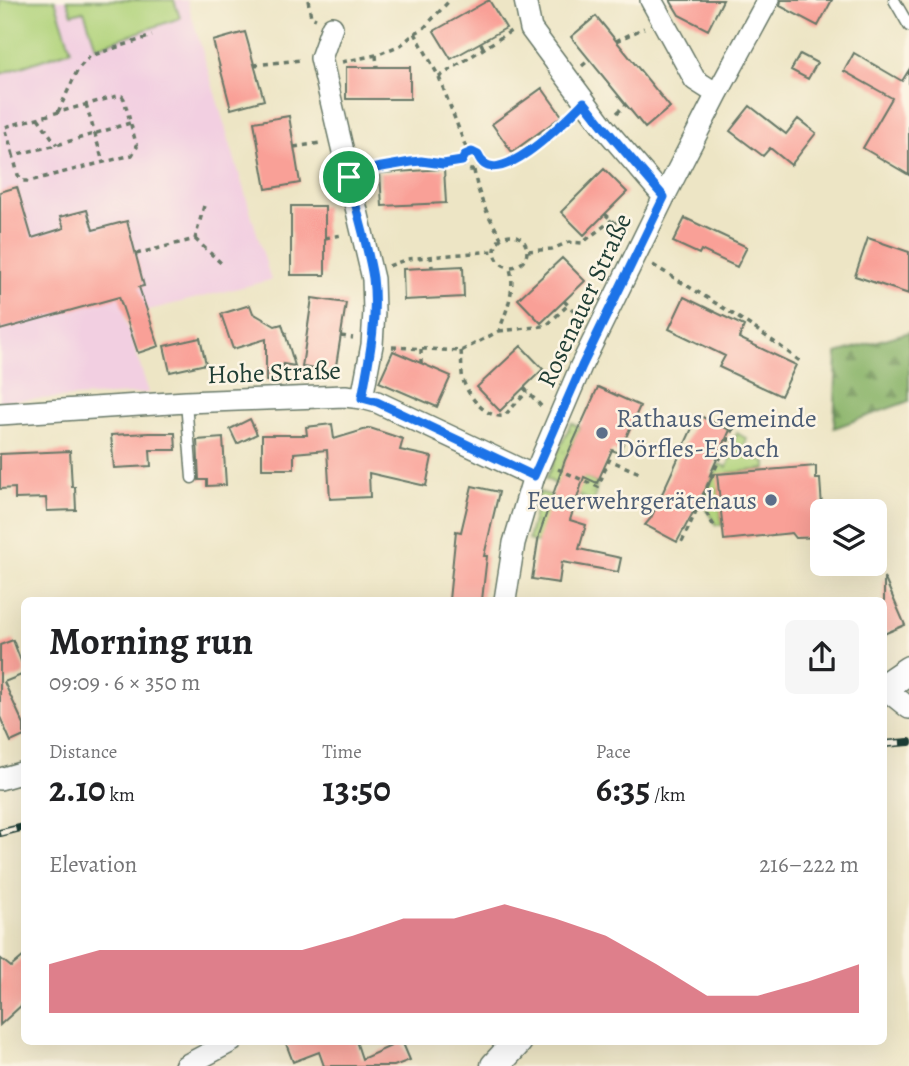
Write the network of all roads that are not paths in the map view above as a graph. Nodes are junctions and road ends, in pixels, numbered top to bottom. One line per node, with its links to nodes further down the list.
1 (652, 0): 7 (street)
2 (768, 0): 7 (street, Rosenauer Straße)
3 (894, 0): 5 (lane)
4 (527, 10): 8 (street)
5 (909, 26)
6 (332, 27): 9 (street)
7 (717, 94): 8 (street, Rosenauer Straße)
8 (664, 197): 12 (street, Rosenauer Straße)
9 (362, 398): 10 (street, Hohe Straße); 12 (street, Hohe Straße)
10 (186, 402): 11 (street, Hohe Straße); 13 (lane)
11 (0, 414)
12 (537, 468): 14 (street, Rosenauer Straße)
13 (192, 478)
14 (505, 597)
15 (909, 670): 16 (street)
16 (887, 686)
17 (887, 690): 18 (street)
18 (909, 708)
19 (21, 773): 20 (street)
20 (0, 779)
21 (224, 1045): 23 (street)
22 (514, 1045): 24 (street)
23 (185, 1066)
24 (495, 1066)

